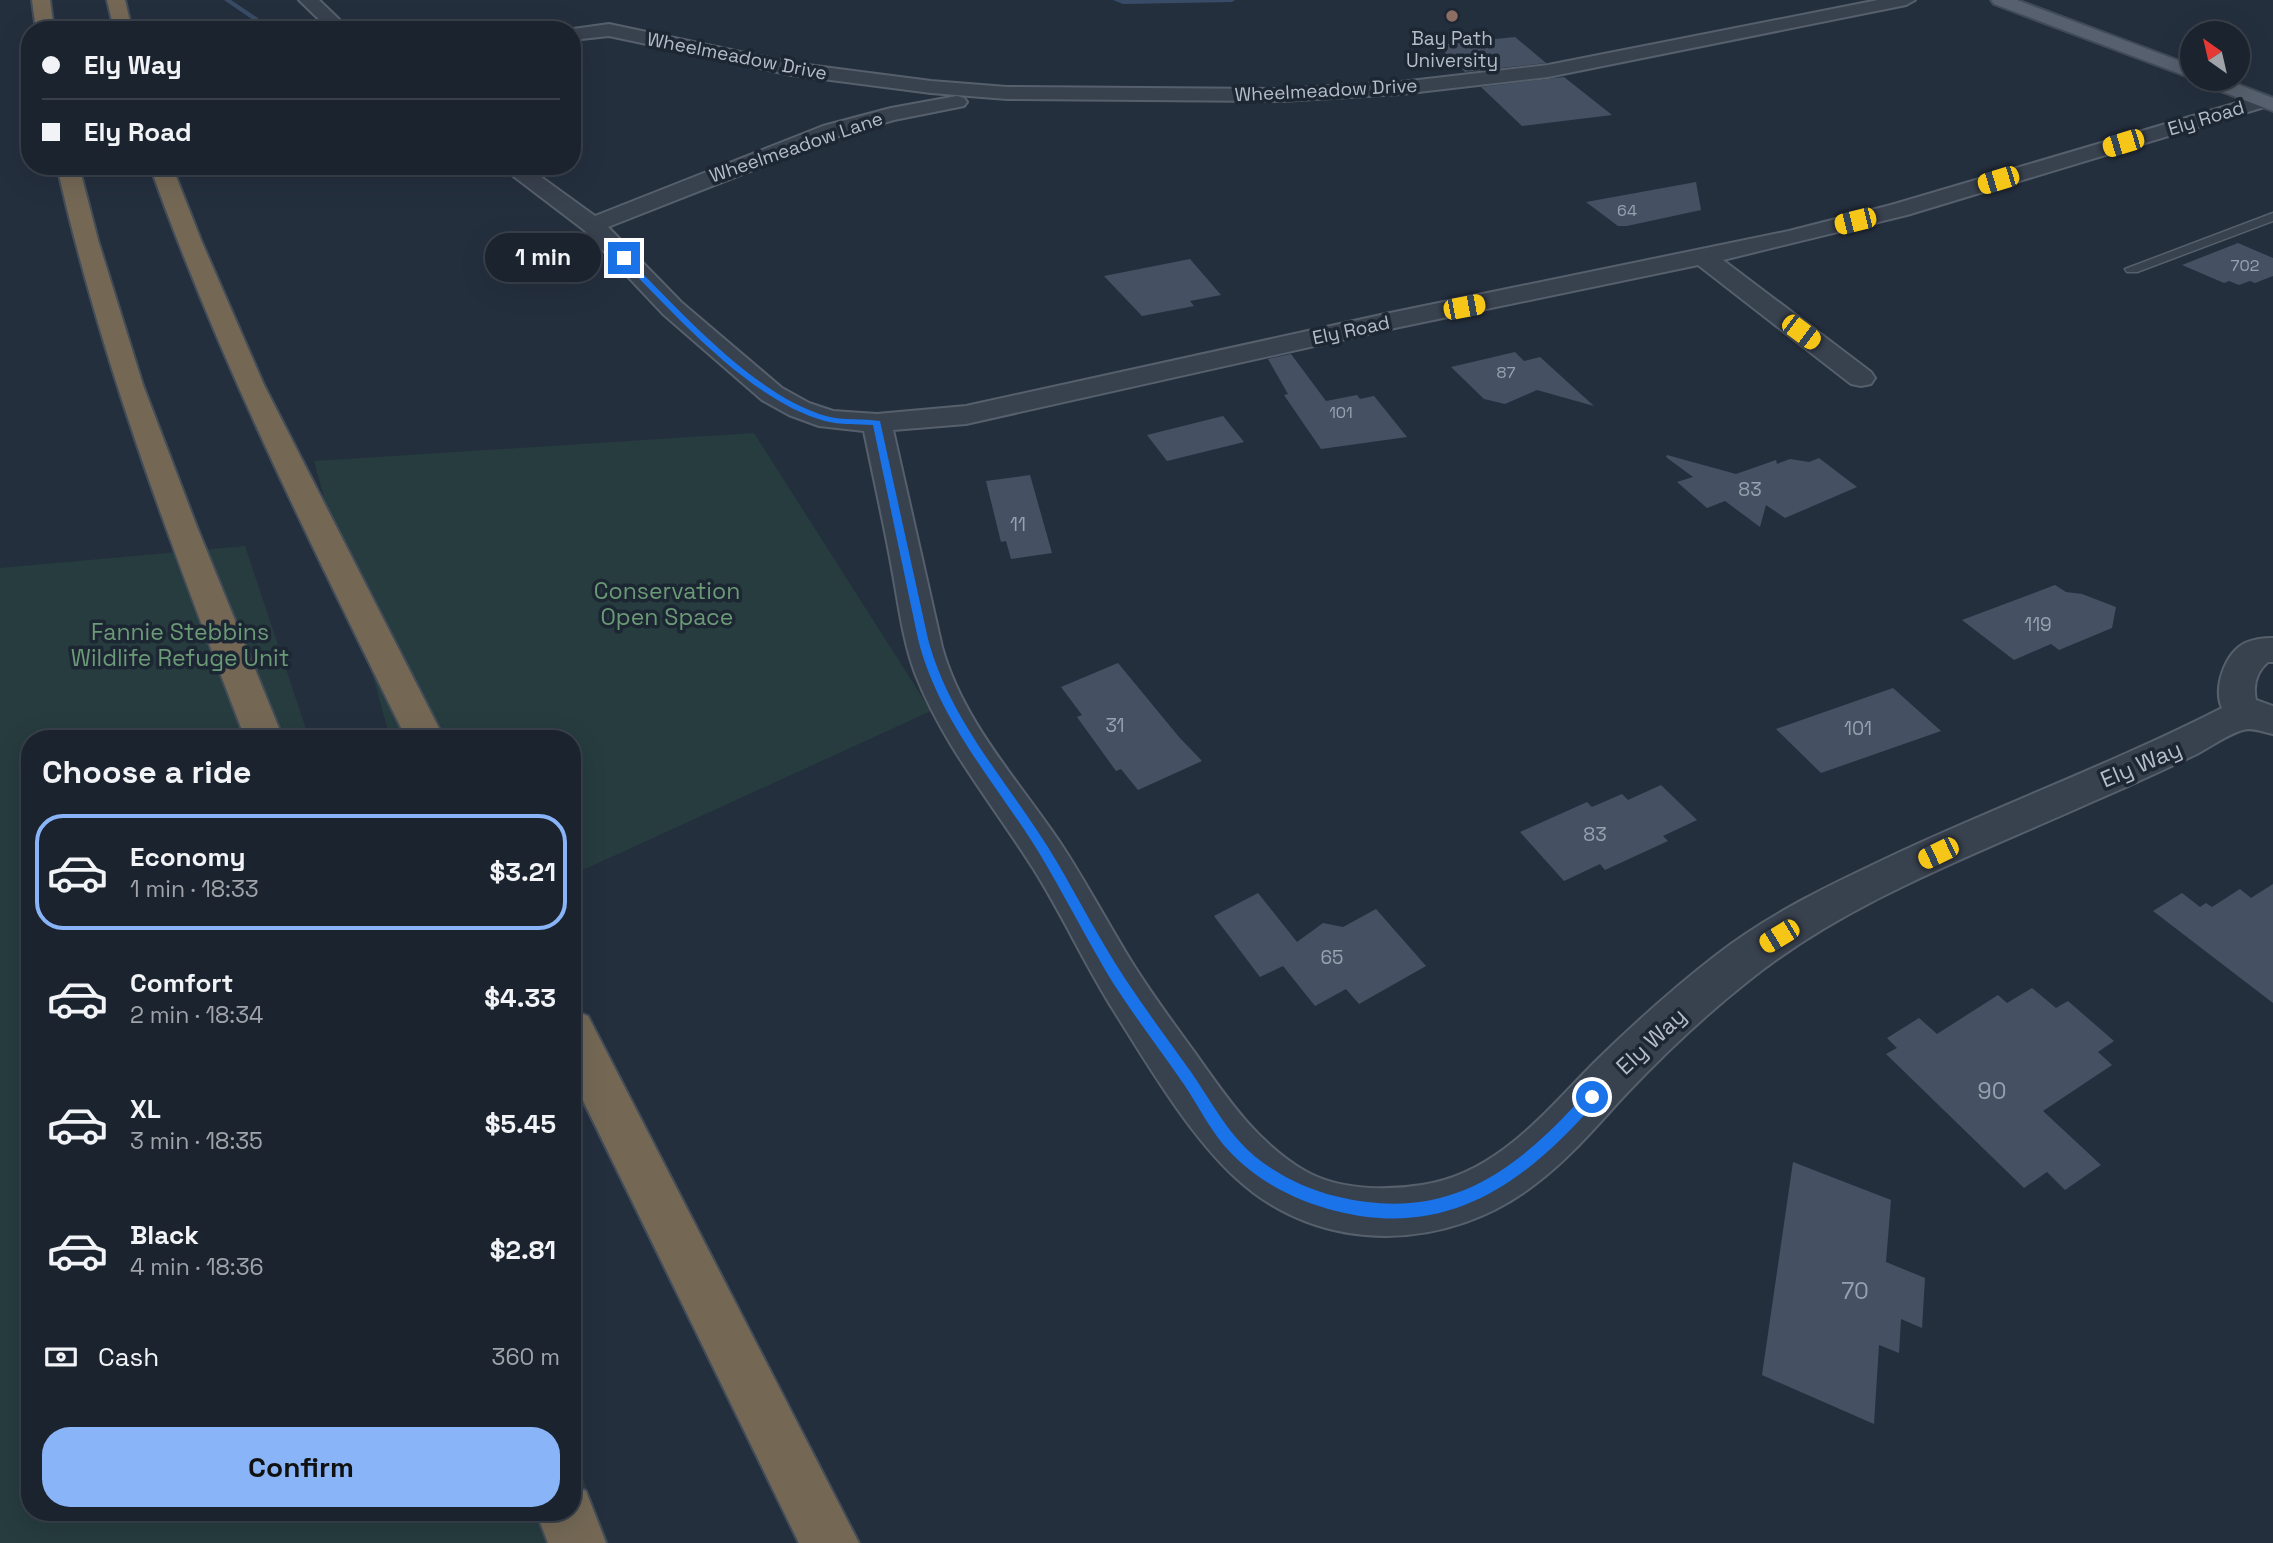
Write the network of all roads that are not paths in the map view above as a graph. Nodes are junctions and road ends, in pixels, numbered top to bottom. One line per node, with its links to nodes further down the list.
1 (41, 0): 6 (highway)
2 (116, 0): 7 (highway)
3 (308, 0): 8 (street)
4 (1906, 0): 13 (street, Wheelmeadow Drive)
5 (2000, 0): 10 (main road)
6 (44, 21)
7 (121, 21)
8 (331, 21)
9 (581, 29): 11 (street, Wheelmeadow Drive)
10 (2180, 69)
11 (865, 79): 13 (street, Wheelmeadow Drive); 15 (street)
12 (2239, 91): 14 (main road)
13 (1007, 93): 15 (street, Wheelmeadow Lane)
14 (2270, 102): 21 (street, Ely Road)
15 (856, 123): 20 (street, Wheelmeadow Lane)
16 (70, 175): 27 (highway)
17 (164, 175): 28 (highway)
18 (523, 175): 20 (street, Ely Road)
19 (2273, 217): 22 (lane)
20 (592, 225): 24 (street, Ely Road)
21 (1703, 257): 23 (street); 24 (street, Ely Road)
22 (2132, 269)
23 (1861, 379)
24 (877, 423): 26 (street, Ely Way)
25 (2273, 650): 26 (street, Ely Way)
26 (2259, 716)
27 (261, 730)
28 (421, 730)
29 (581, 1048): 32 (highway)
30 (568, 1521): 31 (highway)
31 (577, 1543)
32 (830, 1543)

